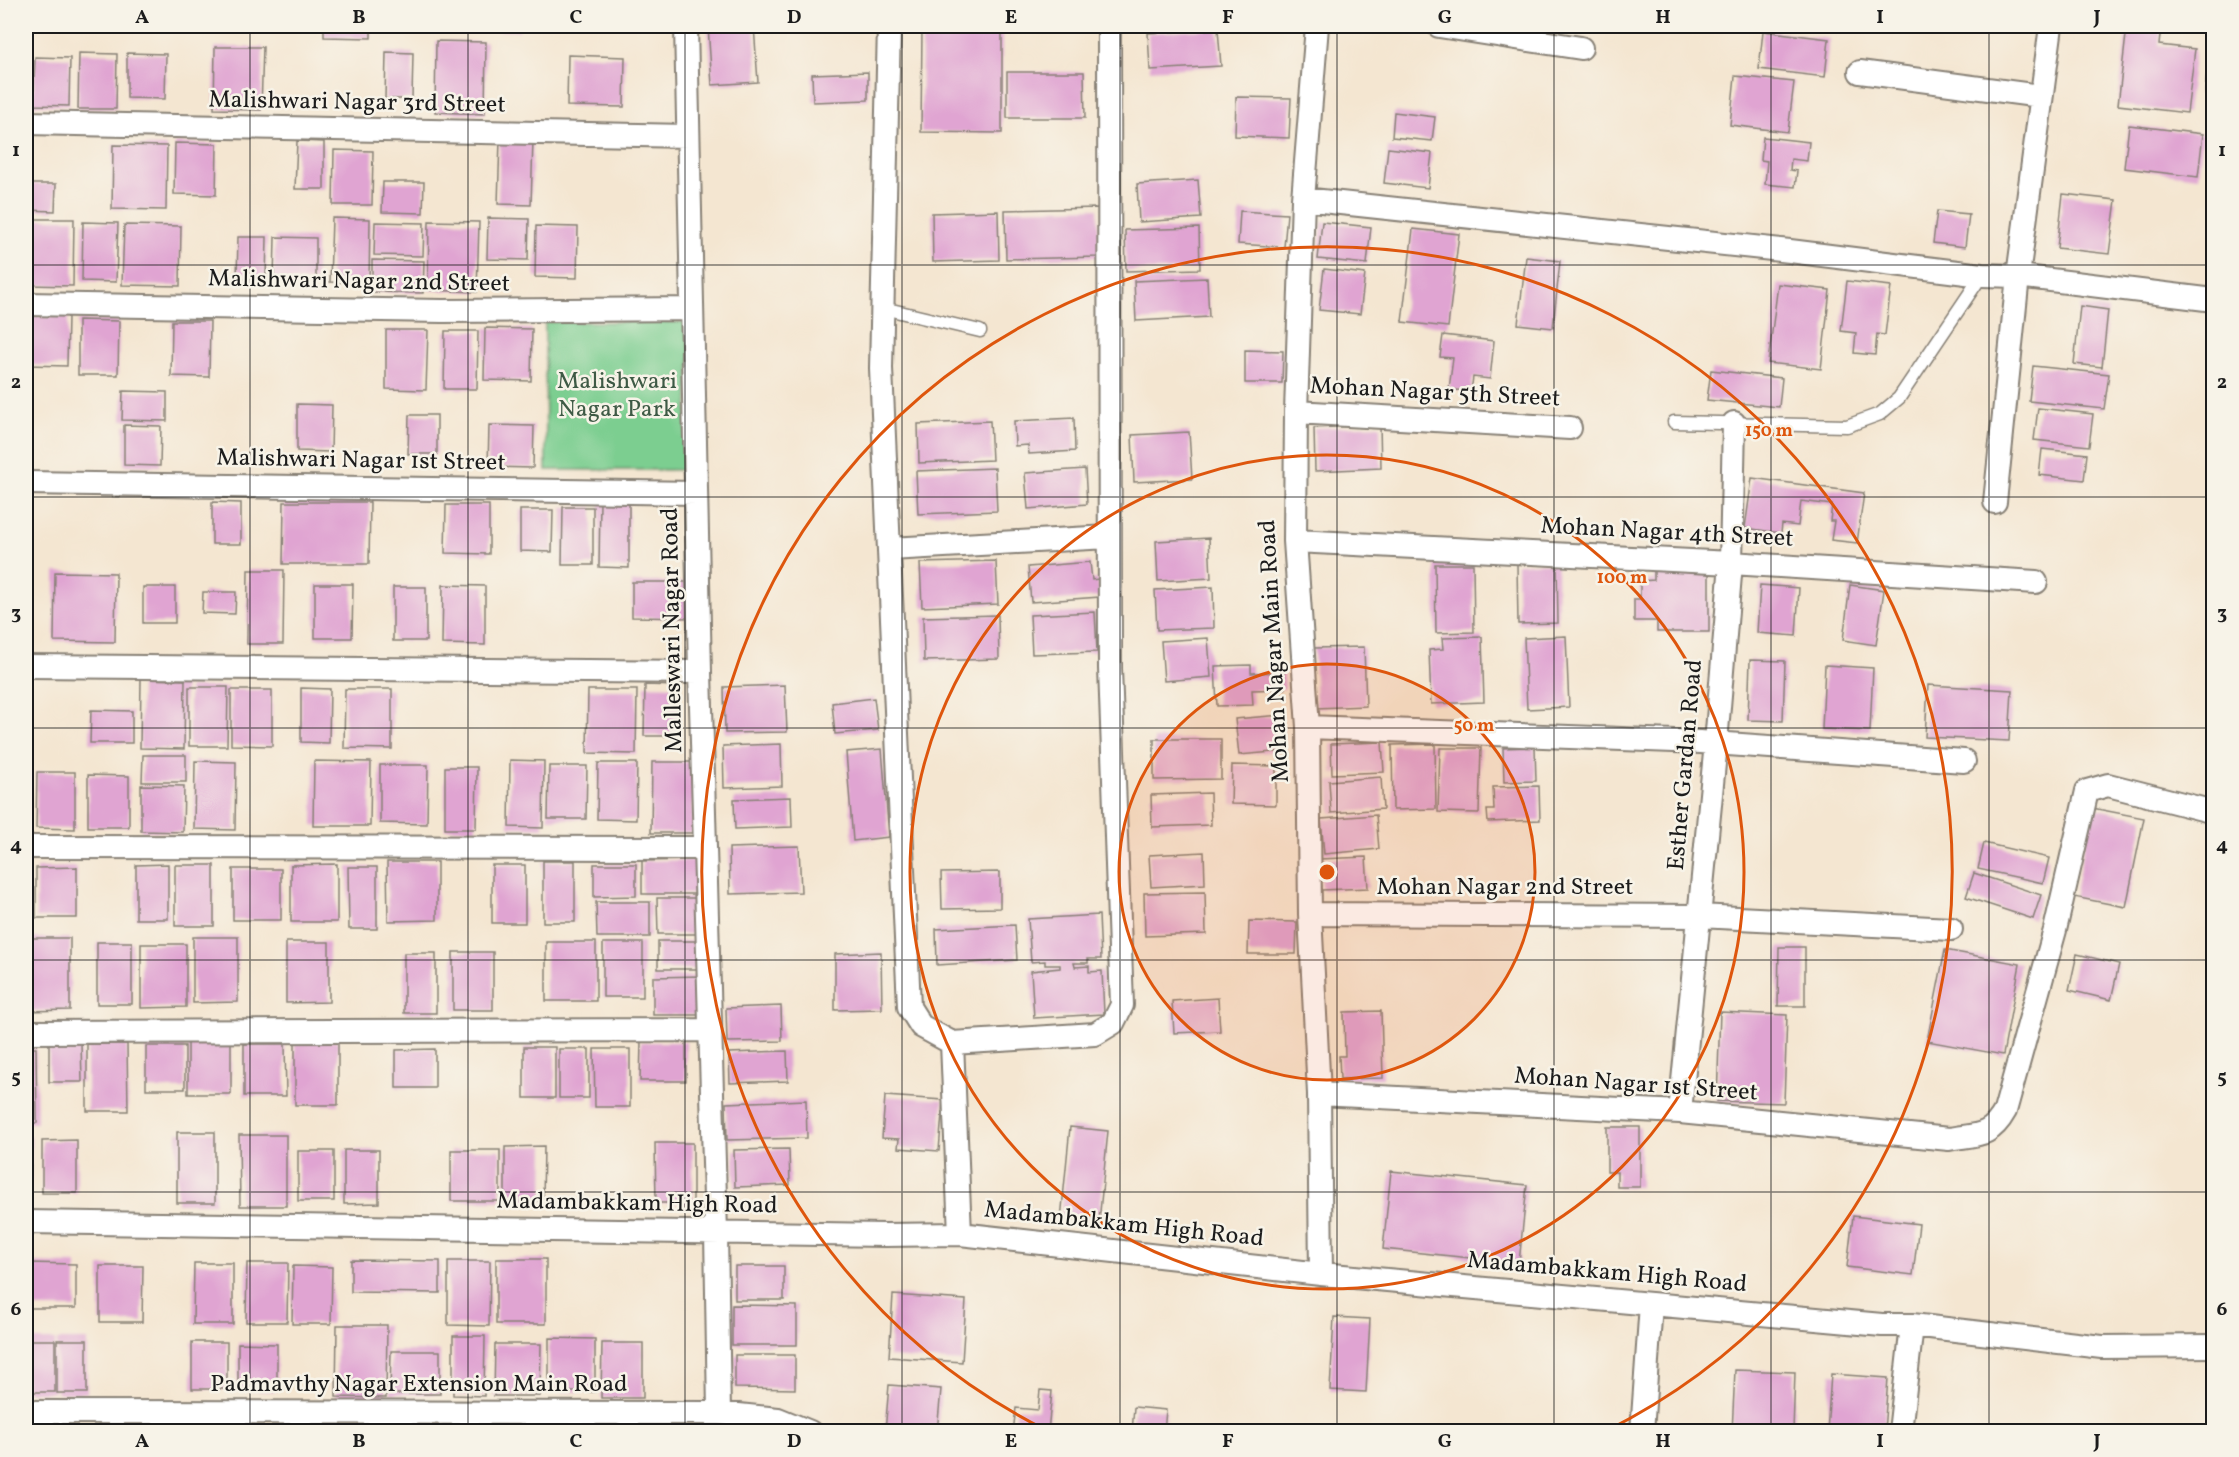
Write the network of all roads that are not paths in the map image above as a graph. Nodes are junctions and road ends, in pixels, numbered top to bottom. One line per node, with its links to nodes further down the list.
1 (686, 26): 13 (street, Malleswari Nagar Road)
2 (889, 26): 19 (street)
3 (1109, 26): 29 (street)
4 (1317, 26): 14 (street, Mohan Nagar Main Road)
5 (1439, 26): 7 (street)
6 (2051, 26): 10 (street)
7 (1581, 48)
8 (2214, 69): 11 (lane)
9 (1860, 72): 10 (street)
10 (2041, 96): 16 (street)
11 (2214, 112)
12 (26, 123): 13 (street, Malishwari Nagar 3rd Street)
13 (688, 136): 20 (street, Malleswari Nagar Road)
14 (1303, 199): 15 (street); 22 (street, Mohan Nagar Main Road)
15 (1982, 275): 16 (street); 24 (lane)
16 (2018, 276): 17 (street); 28 (street)
17 (2214, 300)
18 (26, 304): 20 (street, Malishwari Nagar 2nd Street)
19 (883, 308): 21 (lane); 31 (street)
20 (692, 309): 27 (street, Malleswari Nagar Road)
21 (980, 330)
22 (1296, 412): 25 (street, Mohan Nagar 5th Street); 30 (street, Mohan Nagar Main Road)
23 (1674, 422): 24 (lane)
24 (1734, 423): 32 (street, Esther Gardan Road)
25 (1570, 428)
26 (26, 483): 27 (street, Malishwari Nagar 1st Street)
27 (696, 493): 35 (street, Malleswari Nagar Road)
28 (1995, 502)
29 (1109, 537): 31 (street); 47 (street)
30 (1295, 541): 32 (street, Mohan Nagar 4th Street); 36 (street, Mohan Nagar Main Road)
31 (890, 549): 47 (street)
32 (1731, 563): 33 (street, Mohan Nagar 4th Street); 37 (street, Esther Gardan Road)
33 (2036, 582)
34 (26, 666): 35 (street)
35 (700, 672): 41 (street, Malleswari Nagar Road)
36 (1308, 727): 37 (street); 42 (street, Mohan Nagar Main Road)
37 (1716, 743): 38 (street); 43 (street, Esther Gardan Road)
38 (1964, 762)
39 (2214, 812): 49 (street, Mohan Nagar 1st Street)
40 (26, 847): 41 (street)
41 (705, 848): 45 (street, Malleswari Nagar Road)
42 (1310, 914): 43 (street, Mohan Nagar 2nd Street); 48 (street, Mohan Nagar Main Road)
43 (1699, 916): 44 (street, Mohan Nagar 2nd Street); 49 (street, Esther Gardan Road)
44 (1951, 929)
45 (710, 1030): 46 (street); 51 (street, Malleswari Nagar Road)
46 (26, 1032)
47 (952, 1044): 52 (street)
48 (1319, 1094): 49 (street, Mohan Nagar 1st Street); 53 (street, Mohan Nagar Main Road)
49 (1680, 1112)
50 (26, 1222): 51 (street, Madambakkam High Road)
51 (716, 1233): 52 (street, Madambakkam High Road); 57 (street, Malleswari Nagar Road)
52 (960, 1233): 53 (street, Madambakkam High Road)
53 (1321, 1274): 54 (street, Madambakkam High Road)
54 (1651, 1304): 55 (street, Madambakkam High Road); 61 (street)
55 (1912, 1325): 56 (street, Madambakkam High Road); 62 (street)
56 (2214, 1346)
57 (718, 1413): 59 (street, Padmavthy Nagar Extension Main Road); 60 (street, Padmavthy Nagar Extension Main Road)
58 (34, 1418): 59 (street, Padmavthy Nagar Extension Main Road)
59 (662, 1422)
60 (810, 1431)
61 (1642, 1431)
62 (1900, 1431)

